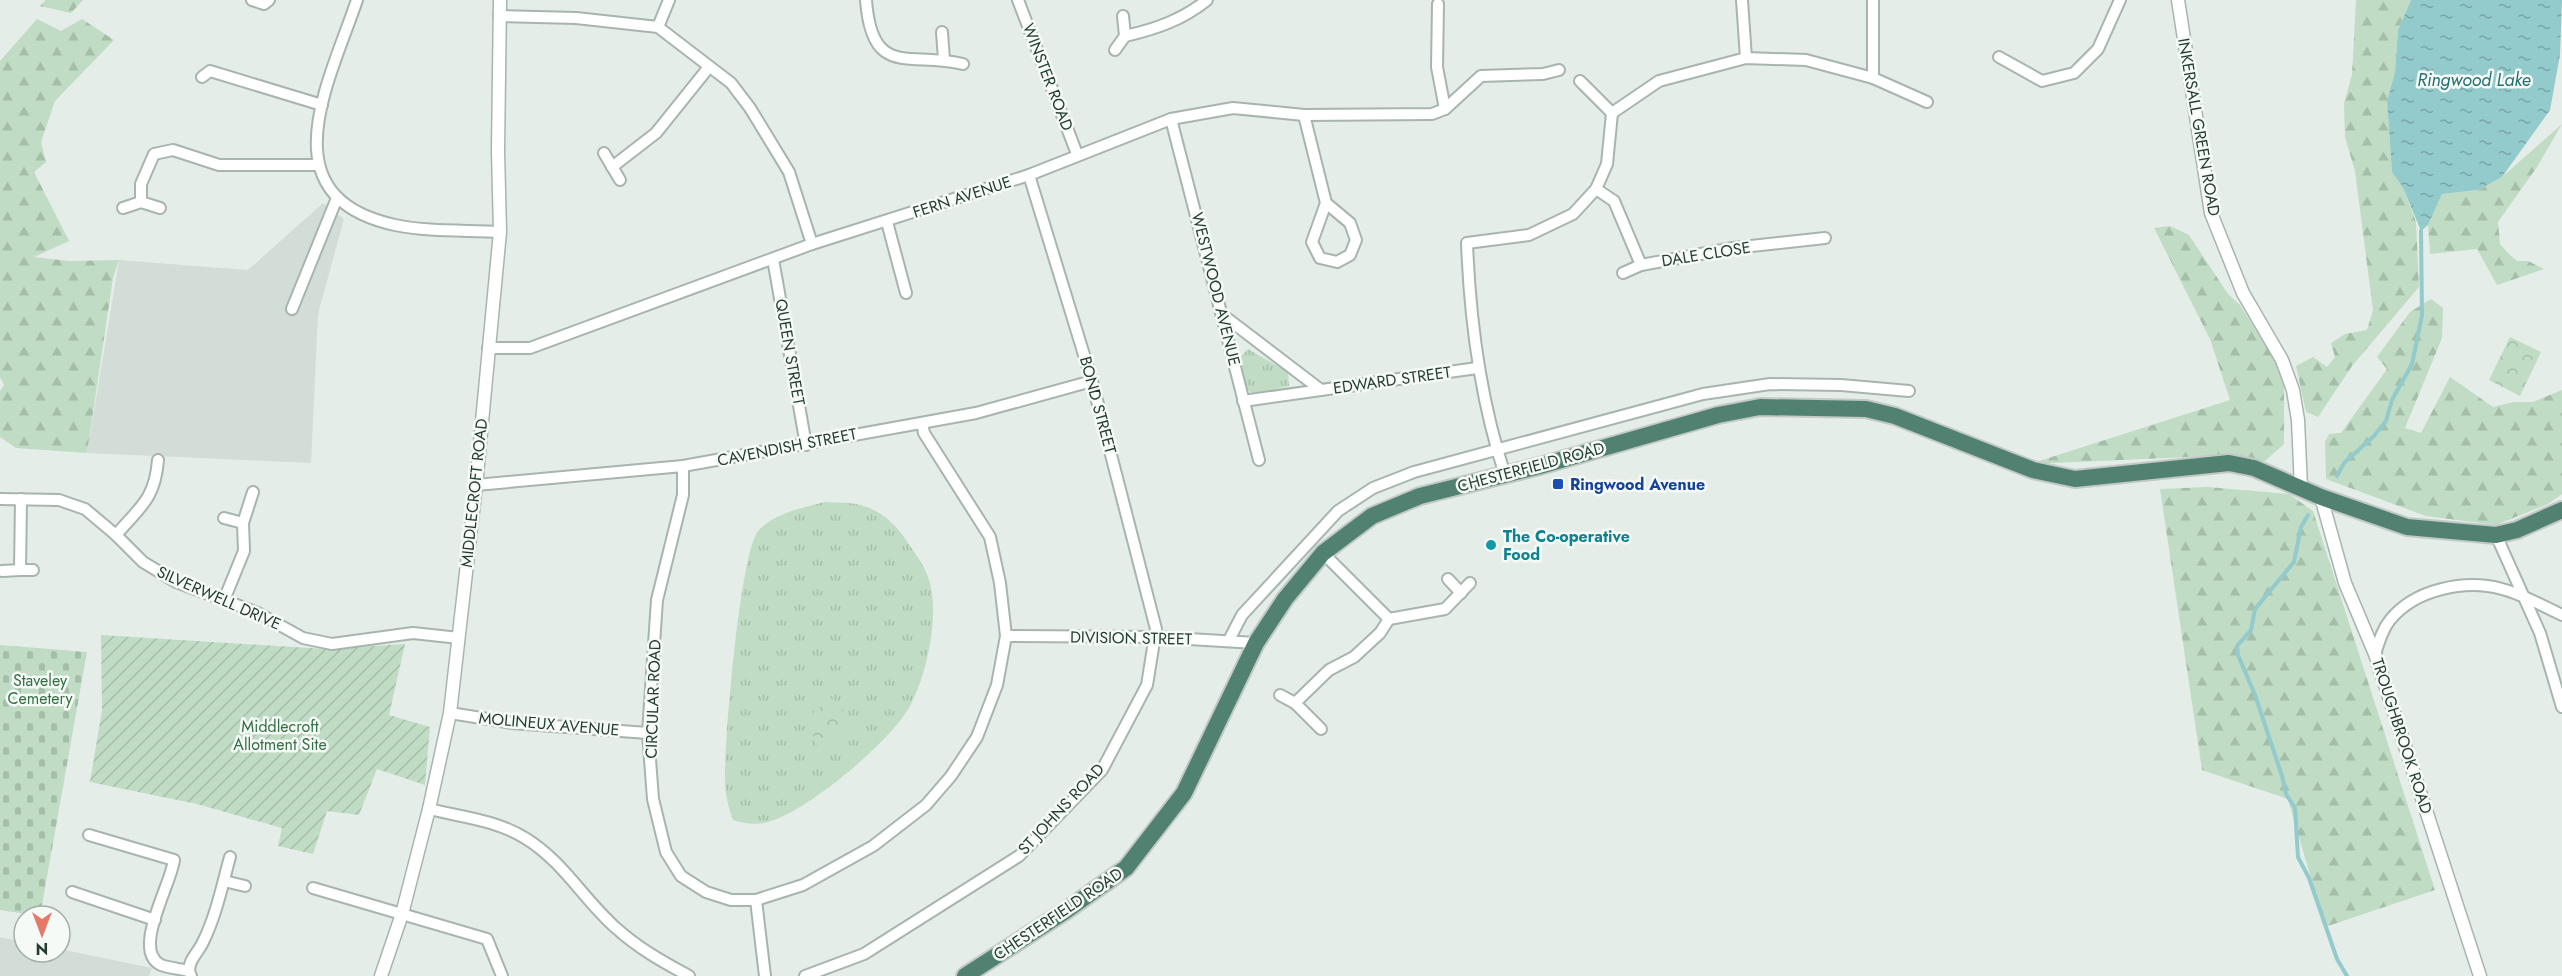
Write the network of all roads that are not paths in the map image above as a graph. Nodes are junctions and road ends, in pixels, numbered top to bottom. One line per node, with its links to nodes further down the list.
1 (252, 0): 2 (street)
2 (269, 0)
3 (357, 0): 30 (street)
4 (500, 0): 14 (street, MIDDLECROFT ROAD)
5 (669, 0): 16 (street)
6 (866, 0): 22 (street)
7 (1018, 0): 36 (street, WINSTER ROAD)
8 (1207, 0): 18 (street)
9 (1742, 0): 21 (street)
10 (1873, 0): 27 (street)
11 (2120, 0): 20 (street)
12 (2178, 0): 71 (street, INKERSALL GREEN ROAD)
13 (1438, 4): 31 (street)
14 (499, 16): 16 (street); 48 (street, MIDDLECROFT ROAD)
15 (1123, 16): 18 (street)
16 (658, 27): 24 (street)
17 (942, 32): 22 (street)
18 (1125, 36): 19 (street)
19 (1115, 50)
20 (1999, 57)
21 (1746, 58): 27 (street); 32 (street)
22 (944, 60): 23 (street)
23 (963, 64)
24 (709, 67): 38 (street); 50 (street)
25 (1559, 69): 31 (street)
26 (202, 77): 30 (street)
27 (1873, 78): 29 (street)
28 (1580, 81): 32 (street)
29 (1927, 102)
30 (322, 105): 37 (street)
31 (1446, 109): 33 (street, FERN AVENUE)
32 (1612, 112): 41 (street)
33 (1304, 115): 34 (street, FERN AVENUE); 44 (street)
34 (1172, 119): 36 (street, FERN AVENUE); 56 (street, WESTWOOD AVENUE)
35 (604, 153): 38 (street)
36 (1077, 154): 39 (street, FERN AVENUE)
37 (318, 165): 42 (street); 43 (street)
38 (612, 167): 40 (street)
39 (1029, 175): 47 (street, FERN AVENUE); 59 (street, BOND STREET)
40 (620, 180)
41 (1596, 189): 52 (street, DALE CLOSE); 58 (street)
42 (337, 198): 48 (street); 55 (street)
43 (141, 202): 45 (street); 46 (street)
44 (1326, 203): 44 (street)
45 (123, 208)
46 (160, 208)
47 (887, 222): 50 (street, FERN AVENUE); 54 (street)
48 (500, 232): 57 (street, MIDDLECROFT ROAD)
49 (1826, 238): 52 (street, DALE CLOSE)
50 (812, 244): 51 (street, FERN AVENUE)
51 (773, 259): 57 (street, FERN AVENUE); 64 (street, QUEEN STREET)
52 (1641, 265): 53 (street)
53 (1623, 273)
54 (906, 293)
55 (292, 309)
56 (1224, 316): 60 (street, EDWARD STREET); 62 (street, WESTWOOD AVENUE)
57 (488, 348): 70 (street, MIDDLECROFT ROAD)
58 (1477, 368): 60 (street, EDWARD STREET); 65 (street)
59 (1092, 381): 63 (street, CAVENDISH STREET); 93 (street, BOND STREET)
60 (1321, 390): 62 (street)
61 (1909, 392): 65 (street, CHESTERFIELD ROAD)
62 (1244, 401): 67 (street, WESTWOOD AVENUE)
63 (922, 423): 64 (street, CAVENDISH STREET); 92 (street, CIRCULAR ROAD)
64 (806, 445): 68 (street, CAVENDISH STREET)
65 (1496, 448): 69 (street); 95 (street, CHESTERFIELD ROAD)
66 (158, 460): 79 (street)
67 (1259, 460)
68 (683, 466): 70 (street, CAVENDISH STREET); 103 (street, CIRCULAR ROAD)
69 (1505, 475): 71 (highway, CHESTERFIELD ROAD); 81 (highway, CHESTERFIELD ROAD)
70 (476, 484): 94 (street, MIDDLECROFT ROAD)
71 (2301, 488): 73 (highway, CHESTERFIELD ROAD)
72 (253, 492): 78 (street)
73 (2321, 497): 80 (highway, CHESTERFIELD ROAD); 97 (street, TROUGHBROOK ROAD)
74 (0, 499): 75 (street, SILVERWELL DRIVE)
75 (21, 499): 79 (street, SILVERWELL DRIVE); 83 (street)
76 (2562, 510): 80 (highway)
77 (224, 518): 78 (street)
78 (243, 523): 88 (street)
79 (116, 535): 88 (street, SILVERWELL DRIVE)
80 (2496, 535): 89 (street)
81 (1323, 554): 91 (street); 96 (highway, CHESTERFIELD ROAD)
82 (2, 570): 83 (street)
83 (20, 570): 84 (street)
84 (33, 570)
85 (1448, 579): 87 (street)
86 (1470, 583): 87 (street)
87 (1461, 593): 91 (street)
88 (224, 600): 94 (street, SILVERWELL DRIVE)
89 (2527, 600): 90 (street); 97 (street); 100 (street)
90 (2562, 615)
91 (1389, 619): 99 (street)
92 (1006, 636): 93 (street, DIVISION STREET); 111 (street, CIRCULAR ROAD)
93 (1155, 637): 95 (street, DIVISION STREET); 119 (street, ST JOHNS ROAD)
94 (459, 638): 101 (street, MIDDLECROFT ROAD)
95 (1229, 640): 96 (street, DIVISION STREET)
96 (1256, 643): 120 (highway, CHESTERFIELD ROAD)
97 (2376, 654): 121 (street, TROUGHBROOK ROAD)
98 (1280, 694): 99 (street)
99 (1294, 703): 102 (street)
100 (2562, 707)
101 (450, 713): 103 (street, MOLINEUX AVENUE); 104 (street, MIDDLECROFT ROAD)
102 (1321, 729)
103 (648, 733): 111 (street, CIRCULAR ROAD)
104 (429, 809): 112 (street, MIDDLECROFT ROAD); 117 (street)
105 (89, 835): 113 (street)
106 (230, 857): 107 (street)
107 (224, 881): 108 (street); 114 (street)
108 (245, 886)
109 (314, 888): 112 (street)
110 (72, 892): 113 (street)
111 (756, 900): 118 (street)
112 (402, 914): 115 (street, MIDDLECROFT ROAD); 116 (street)
113 (155, 920): 114 (street)
114 (190, 974)
115 (381, 976)
116 (502, 976)
117 (689, 976)
118 (765, 976)
119 (805, 976)
120 (965, 976)
121 (2480, 976)

